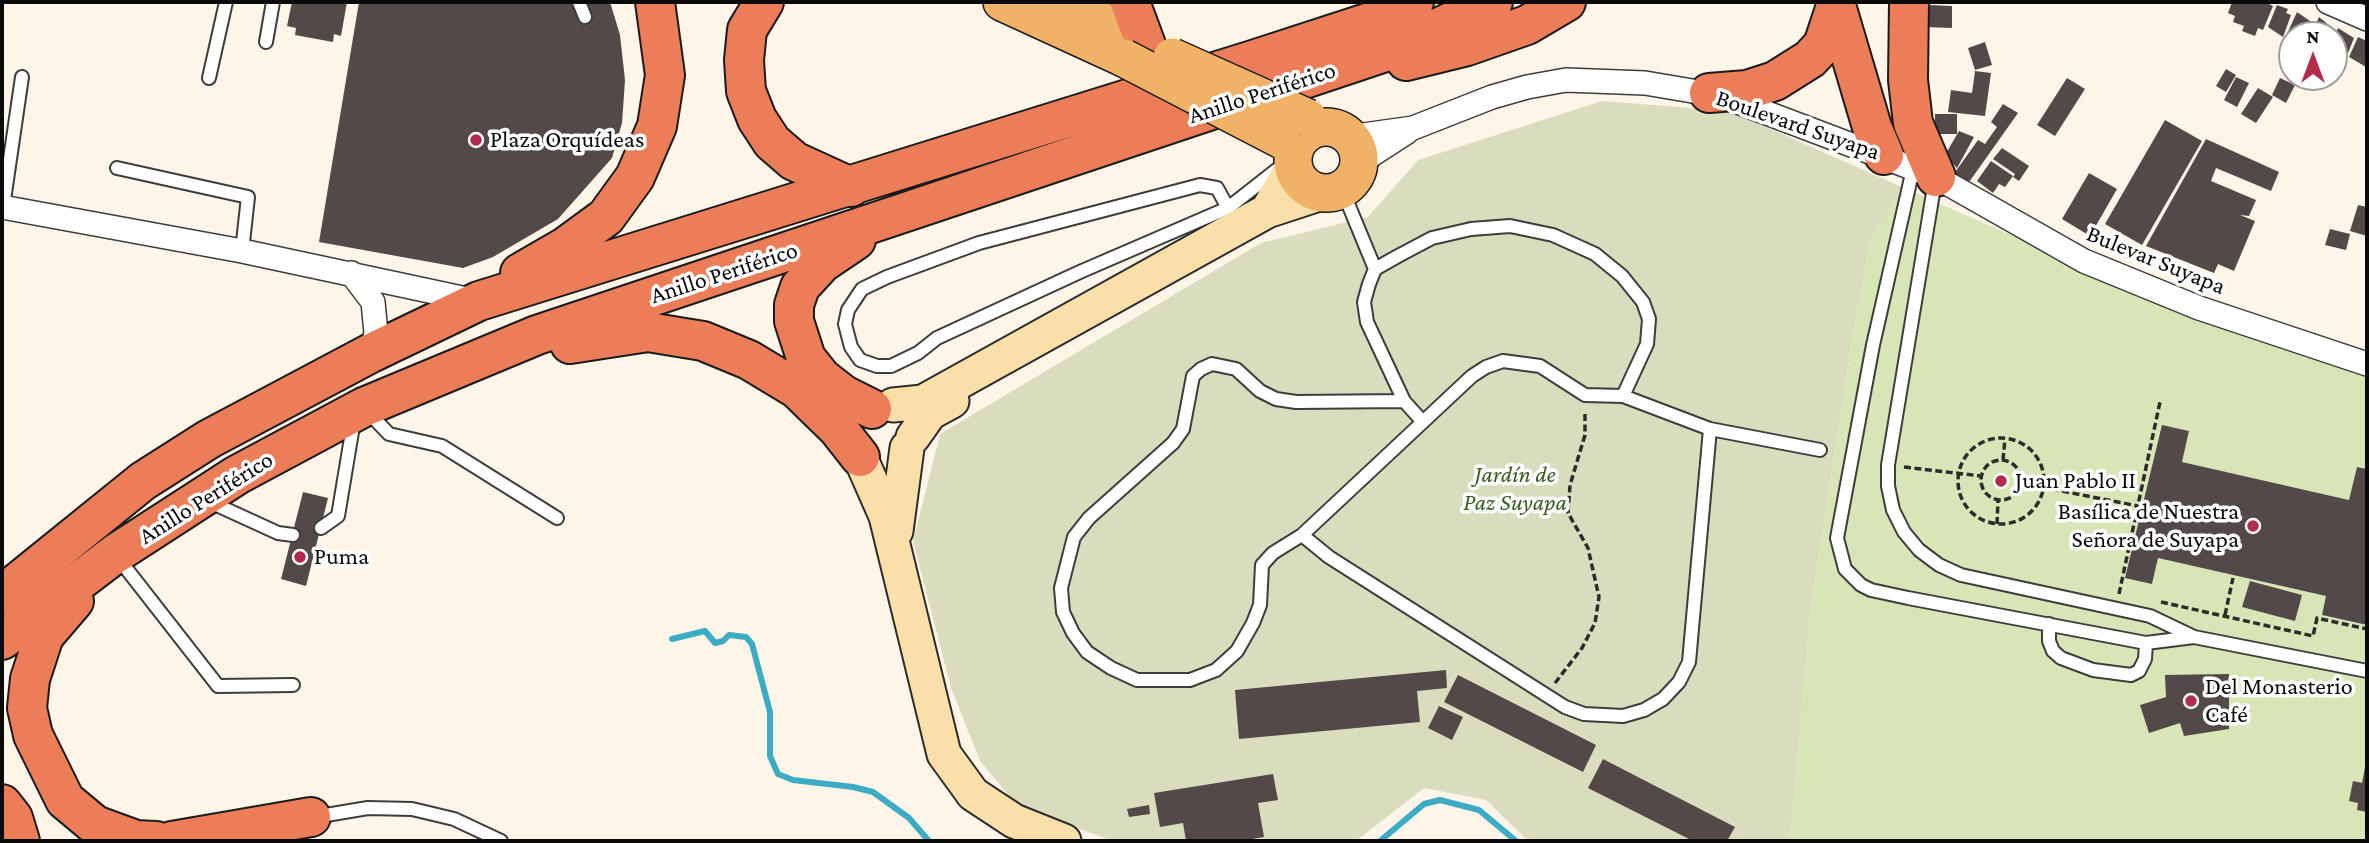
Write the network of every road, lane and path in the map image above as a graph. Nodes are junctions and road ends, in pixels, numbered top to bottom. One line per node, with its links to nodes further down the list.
1 (226, 2): 22 (lane)
2 (273, 2): 18 (lane)
3 (579, 2): 16 (lane)
4 (655, 2): 36 (highway)
5 (764, 2): 28 (highway)
6 (1002, 2): 19 (main road)
7 (1068, 2): 19 (main road)
8 (1130, 2): 19 (highway)
9 (1354, 2): 20 (highway)
10 (1414, 2): 20 (highway, Anillo Periférico)
11 (1493, 2): 23 (highway, Anillo Periférico)
12 (1566, 2): 23 (highway)
13 (1909, 2): 26 (highway)
14 (2328, 2): 17 (street)
15 (1835, 4): 24 (highway); 26 (highway)
16 (585, 17)
17 (2367, 19)
18 (266, 42)
19 (1141, 51): 25 (main road, bridge)
20 (1253, 60): 28 (highway, Anillo Periférico)
21 (22, 77): 29 (lane)
22 (208, 78)
23 (1297, 82): 31 (highway, Anillo Periférico)
24 (1709, 93): 25 (street, Boulevard Suyapa); 26 (street, Boulevard Suyapa)
25 (1317, 154): 30 (lane); 33 (lane); 34 (street)
26 (1911, 167): 39 (street, Bulevar Suyapa); 52 (lane); 72 (lane)
27 (117, 168): 32 (lane)
28 (851, 187): 36 (highway, Anillo Periférico)
29 (2, 207): 32 (street)
30 (1228, 208): 30 (lane)
31 (890, 218): 38 (highway, Anillo Periférico); 47 (highway)
32 (242, 251): 35 (street)
33 (1375, 269): 41 (lane); 42 (lane)
34 (1154, 272): 47 (street); 50 (street)
35 (351, 273): 36 (street); 37 (street)
36 (486, 299): 37 (highway, Anillo Periférico)
37 (371, 353): 68 (highway, Anillo Periférico)
38 (465, 364): 44 (highway, Anillo Periférico); 47 (highway)
39 (2367, 365)
40 (1585, 395): 41 (lane); 45 (lane); 79 (path)
41 (1623, 396): 46 (lane)
42 (1404, 401): 45 (lane); 64 (lane)
43 (2160, 402): 59 (path)
44 (360, 409): 57 (highway, Anillo Periférico); 60 (lane); 62 (lane)
45 (1423, 422): 64 (lane)
46 (1710, 429): 49 (lane); 79 (lane)
47 (871, 437): 50 (street); 50 (street); 65 (street)
48 (2005, 439): 51 (path); 53 (path); 56 (path)
49 (1820, 450)
50 (907, 454): 65 (street)
51 (2003, 460): 54 (path); 55 (path)
52 (1888, 465): 53 (path); 74 (lane)
53 (1959, 473): 54 (path); 61 (path)
54 (1981, 476): 58 (path)
55 (2021, 483): 56 (path); 58 (path)
56 (2044, 487): 59 (path); 61 (path)
57 (202, 498): 63 (lane); 66 (highway, Anillo Periférico)
58 (1998, 500): 61 (path)
59 (2138, 506): 69 (path)
60 (557, 518)
61 (1997, 524)
62 (321, 528)
63 (293, 535)
64 (1302, 535): 79 (lane)
65 (894, 548): 86 (street)
66 (115, 554): 75 (highway, Anillo Periférico); 78 (lane); 83 (highway)
67 (2233, 579): 71 (path)
68 (2, 595)
69 (2131, 596)
70 (2158, 602): 71 (path)
71 (2225, 615): 73 (path)
72 (2049, 624): 76 (lane); 76 (lane)
73 (2367, 629)
74 (2194, 637): 76 (lane); 77 (lane)
75 (2, 640)
76 (2146, 643)
77 (2367, 671)
78 (293, 685)
79 (1545, 695)
80 (2, 804): 82 (highway)
81 (312, 817): 83 (highway); 84 (lane); 85 (lane)
82 (20, 841)
83 (150, 841)
84 (241, 841)
85 (501, 841)
86 (1064, 841)

